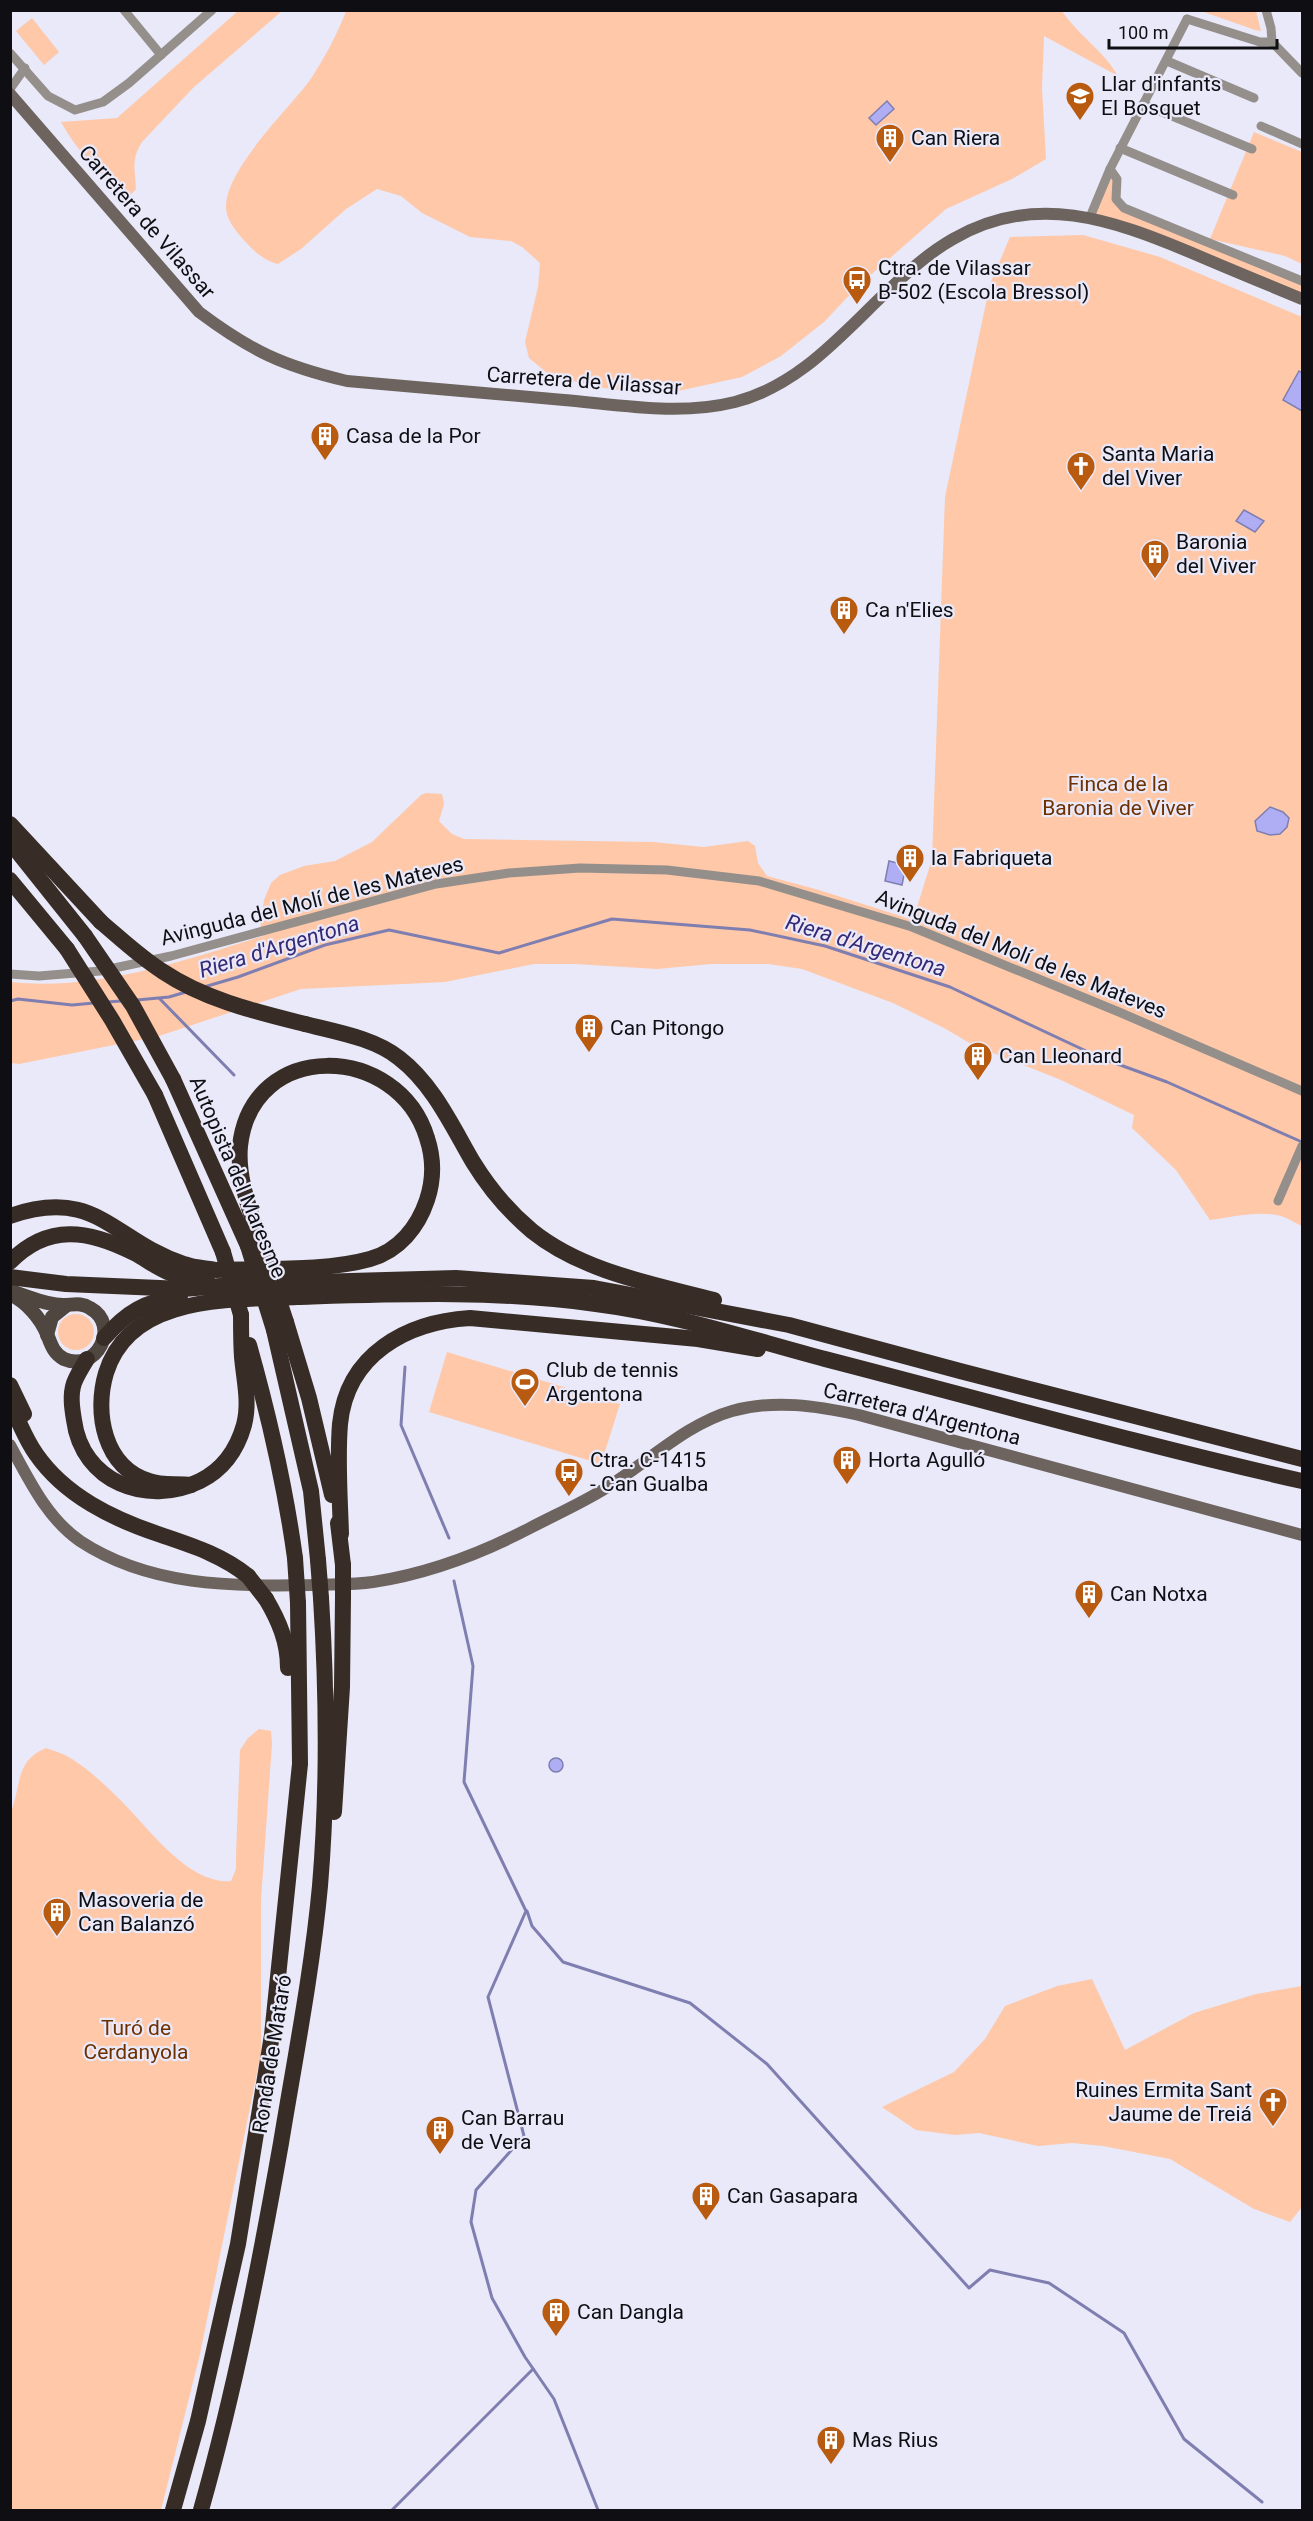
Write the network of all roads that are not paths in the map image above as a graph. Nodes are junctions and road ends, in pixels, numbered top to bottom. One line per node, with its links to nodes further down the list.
1 (124, 10): 8 (street)
2 (212, 10): 8 (street)
3 (1180, 10): 5 (street)
4 (1266, 10): 6 (street)
5 (1187, 19): 6 (street); 9 (street)
6 (1272, 42): 11 (street)
7 (10, 52): 10 (street)
8 (161, 55): 10 (street)
9 (1167, 61): 14 (street); 15 (street)
10 (25, 68): 12 (street)
11 (1302, 73)
12 (10, 89)
13 (10, 94): 22 (street, Carretera de Vilassar)
14 (1254, 98)
15 (1143, 104): 18 (street); 19 (street)
16 (1261, 126): 17 (street)
17 (1302, 144)
18 (1120, 148): 20 (street); 21 (street)
19 (1252, 148)
20 (1110, 169): 22 (street); 23 (street)
21 (1233, 195)
22 (1090, 217): 24 (street, Carretera de Vilassar)
23 (1302, 281)
24 (1302, 299)
25 (10, 824): 41 (highway, bridge)
26 (10, 842): 33 (highway, Autopista del Maresme, bridge)
27 (10, 880): 40 (highway, Autopista del Maresme, bridge)
28 (10, 974): 29 (street, Avinguda del Molí de les Mateves)
29 (1302, 1091)
30 (1302, 1146): 31 (street)
31 (1278, 1202)
32 (10, 1216): 33 (highway)
33 (254, 1245): 42 (highway, Autopista del Maresme, bridge)
34 (10, 1262): 36 (highway)
35 (10, 1277): 36 (highway)
36 (246, 1284): 41 (highway)
37 (10, 1293): 39 (main road); 43 (main road)
38 (258, 1299): 44 (highway); 45 (highway); 52 (highway)
39 (67, 1305): 43 (main road); 44 (main road)
40 (241, 1315): 52 (highway); 57 (highway, Autopista del Maresme, bridge)
41 (789, 1324): 50 (highway)
42 (280, 1326): 54 (highway); 56 (highway, Autopista del Maresme, bridge)
43 (47, 1335): 46 (main road)
44 (104, 1338): 46 (main road)
45 (797, 1352): 51 (highway); 54 (highway)
46 (87, 1359): 52 (highway)
47 (10, 1385): 53 (highway)
48 (10, 1405): 53 (highway)
49 (10, 1445): 55 (street, Carretera d'Argentona)
50 (1300, 1458)
51 (1302, 1481)
52 (191, 1485)
53 (98, 1507): 59 (highway, bridge)
54 (340, 1534): 58 (highway, bridge)
55 (1302, 1535)
56 (321, 1598): 58 (highway, Ronda de Mataró)
57 (298, 1603): 59 (highway, Ronda de Mataró)
58 (310, 1960): 61 (highway, Ronda de Mataró)
59 (272, 2035): 60 (highway, Ronda de Mataró)
60 (173, 2511)
61 (201, 2511)

